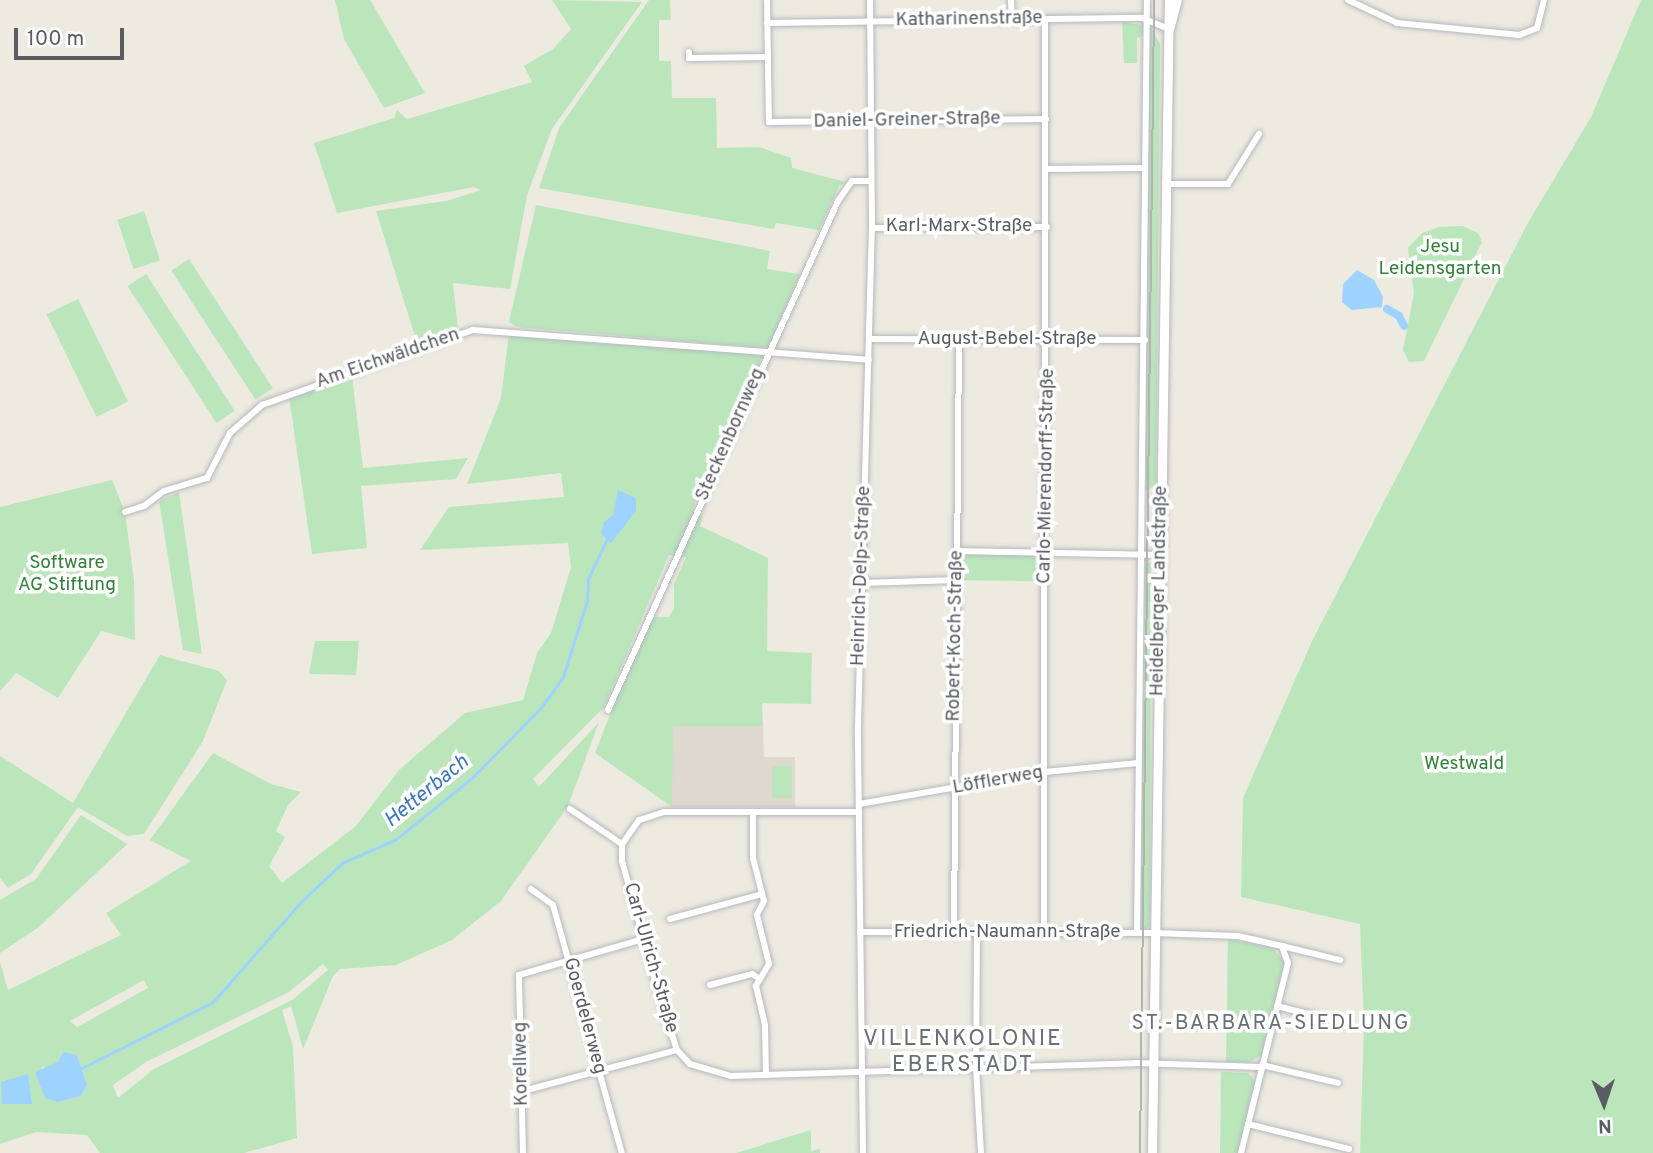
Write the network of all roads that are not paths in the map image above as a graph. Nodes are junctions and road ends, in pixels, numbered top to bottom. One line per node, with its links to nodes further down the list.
1 (767, 0): 13 (street)
2 (870, 0): 12 (street, Heinrich-Delp-Straße)
3 (1011, 0): 9 (street)
4 (1147, 0): 11 (street, Heidelberger Landstraße)
5 (1169, 0): 14 (street, Heidelberger Landstraße)
6 (1177, 0): 14 (street, Heidelberger Landstraße)
7 (1348, 0): 8 (street)
8 (1544, 0)
9 (1012, 19): 10 (street, Katharinenstraße); 12 (street, Katharinenstraße)
10 (1045, 19): 11 (street, Katharinenstraße); 17 (street, Carlo-Mierendorff-Straße)
11 (1147, 19): 14 (street, Katharinenstraße); 20 (street, Heidelberger Landstraße)
12 (870, 21): 13 (street, Katharinenstraße); 18 (street, Heinrich-Delp-Straße)
13 (767, 23): 16 (street)
14 (1169, 29): 23 (street, Heidelberger Landstraße)
15 (689, 52): 16 (street)
16 (768, 57): 18 (street, Daniel-Greiner-Straße)
17 (1046, 119): 18 (street, Daniel-Greiner-Straße); 21 (street, Carlo-Mierendorff-Straße)
18 (871, 121): 22 (street, Heinrich-Delp-Straße)
19 (1259, 134): 23 (street)
20 (1145, 168): 21 (street); 29 (street, Heidelberger Landstraße)
21 (1047, 169): 24 (street, Carlo-Mierendorff-Straße)
22 (872, 181): 25 (street, Heinrich-Delp-Straße); 30 (street, Steckenbornweg)
23 (1165, 184): 36 (street, Heidelberger Landstraße)
24 (1046, 227): 25 (street, Karl-Marx-Straße); 28 (street, Carlo-Mierendorff-Straße)
25 (872, 228): 26 (street, Heinrich-Delp-Straße)
26 (870, 339): 27 (street, August-Bebel-Straße); 31 (street, Heinrich-Delp-Straße)
27 (959, 340): 28 (street, August-Bebel-Straße); 33 (street, Robert-Koch-Straße)
28 (1048, 340): 29 (street, August-Bebel-Straße); 34 (street, Carlo-Mierendorff-Straße)
29 (1144, 340): 35 (street, Heidelberger Landstraße)
30 (769, 352): 31 (street, Am Eichwäldchen); 32 (street, Am Eichwäldchen); 39 (street, Steckenbornweg)
31 (869, 359): 38 (street, Heinrich-Delp-Straße)
32 (125, 512)
33 (956, 551): 34 (street); 37 (street, Robert-Koch-Straße)
34 (1046, 553): 35 (street); 41 (street, Carlo-Mierendorff-Straße)
35 (1141, 555): 36 (street); 40 (street, Heidelberger Landstraße)
36 (1161, 555): 56 (street, Heidelberger Landstraße)
37 (956, 580): 38 (street); 42 (street, Robert-Koch-Straße)
38 (862, 583): 43 (street, Heinrich-Delp-Straße)
39 (608, 710)
40 (1138, 763): 41 (street, Löfflerweg); 55 (street, Heidelberger Landstraße)
41 (1045, 772): 42 (street, Löfflerweg); 54 (street, Carlo-Mierendorff-Straße)
42 (954, 790): 43 (street, Löfflerweg); 52 (street, Robert-Koch-Straße)
43 (859, 804): 46 (street, Heinrich-Delp-Straße)
44 (570, 809): 47 (street)
45 (753, 813): 46 (street); 47 (street); 49 (street)
46 (859, 813): 51 (street, Heinrich-Delp-Straße)
47 (622, 844): 57 (street, Carl-Ulrich-Straße)
48 (531, 889): 59 (street, Goerdelerweg)
49 (762, 894): 50 (street); 61 (street)
50 (670, 919)
51 (860, 932): 52 (street, Friedrich-Naumann-Straße); 70 (street, Heinrich-Delp-Straße)
52 (954, 933): 53 (street, Friedrich-Naumann-Straße)
53 (977, 933): 54 (street, Friedrich-Naumann-Straße); 68 (street)
54 (1044, 933): 55 (street, Friedrich-Naumann-Straße)
55 (1136, 933): 56 (street, Friedrich-Naumann-Straße)
56 (1154, 933): 58 (street, Friedrich-Naumann-Straße); 66 (street, Heidelberger Landstraße)
57 (643, 939): 59 (street); 65 (street, Carl-Ulrich-Straße)
58 (1282, 946): 60 (street, Friedrich-Naumann-Straße); 63 (street)
59 (569, 960): 69 (street, Goerdelerweg); 73 (street, Korellweg)
60 (1340, 960)
61 (760, 979): 62 (street); 71 (street)
62 (710, 985)
63 (1277, 1006): 64 (street); 67 (street)
64 (1335, 1021)
65 (677, 1050): 69 (street); 71 (street, Carl-Ulrich-Straße)
66 (1153, 1063): 67 (street, Carl-Ulrich-Straße); 68 (street, Carl-Ulrich-Straße); 80 (street, Heidelberger Landstraße)
67 (1262, 1065): 72 (street, Carl-Ulrich-Straße); 74 (street)
68 (976, 1067): 70 (street, Carl-Ulrich-Straße); 79 (street)
69 (598, 1071): 73 (street); 77 (street, Goerdelerweg)
70 (861, 1073): 71 (street, Carl-Ulrich-Straße); 78 (street, Heinrich-Delp-Straße)
71 (766, 1075)
72 (1338, 1083)
73 (523, 1091): 76 (street, Korellweg)
74 (1248, 1124): 75 (street); 81 (street)
75 (1349, 1149)
76 (523, 1153)
77 (622, 1153)
78 (863, 1153)
79 (981, 1153)
80 (1152, 1153)
81 (1241, 1153)

